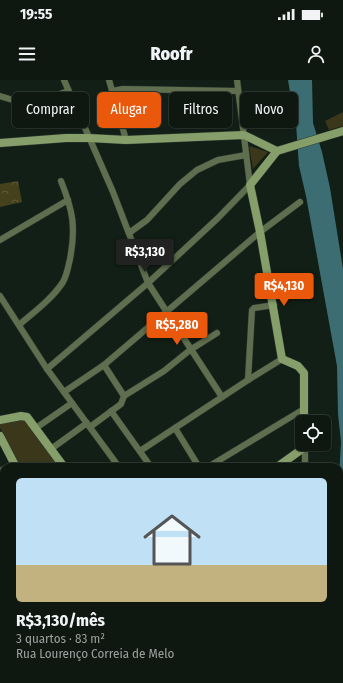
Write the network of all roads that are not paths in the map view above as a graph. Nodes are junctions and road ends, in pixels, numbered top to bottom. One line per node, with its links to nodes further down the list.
1 (64, 80): 4 (street)
2 (109, 80): 5 (street)
3 (237, 80): 6 (street)
4 (68, 91): 7 (street); 10 (street)
5 (112, 91): 6 (street); 11 (street)
6 (238, 91): 9 (street)
7 (0, 96)
8 (343, 131): 13 (main road)
9 (244, 135): 11 (main road); 13 (main road); 14 (street)
10 (89, 138): 11 (main road); 12 (main road); 20 (street)
11 (126, 140)
12 (0, 143)
13 (277, 151): 16 (main road)
14 (246, 155): 16 (street); 20 (street)
15 (62, 181): 17 (street)
16 (250, 185): 19 (main road); 22 (street)
17 (68, 200): 21 (street); 26 (street)
18 (300, 202): 19 (street)
19 (260, 232): 24 (main road); 25 (street)
20 (129, 233): 22 (street)
21 (0, 240)
22 (148, 283): 25 (street); 31 (street)
23 (0, 296): 26 (street)
24 (274, 305): 29 (main road); 32 (street)
25 (167, 312): 28 (street); 30 (street)
26 (19, 325): 31 (street)
27 (217, 333): 28 (street)
28 (190, 350): 34 (street); 35 (street)
29 (282, 359): 32 (street); 37 (main road)
30 (104, 365): 33 (street); 34 (street)
31 (47, 369): 33 (street)
32 (248, 380): 35 (street)
33 (64, 392): 36 (street)
34 (124, 396): 38 (street)
35 (222, 398): 43 (street)
36 (72, 403): 41 (street); 42 (street)
37 (304, 408): 39 (main road); 54 (street)
38 (111, 411): 41 (street); 46 (street)
39 (304, 415)
40 (0, 420): 42 (main road)
41 (88, 425): 45 (street); 51 (street)
42 (36, 428): 45 (main road)
43 (175, 428): 46 (street); 53 (street)
44 (0, 436): 49 (main road)
45 (51, 449): 50 (main road)
46 (140, 451): 52 (street)
47 (297, 451): 55 (main road)
48 (305, 451): 56 (street)
49 (12, 463)
50 (61, 463)
51 (116, 463)
52 (148, 463)
53 (197, 463)
54 (215, 463)
55 (282, 463)
56 (306, 463)

